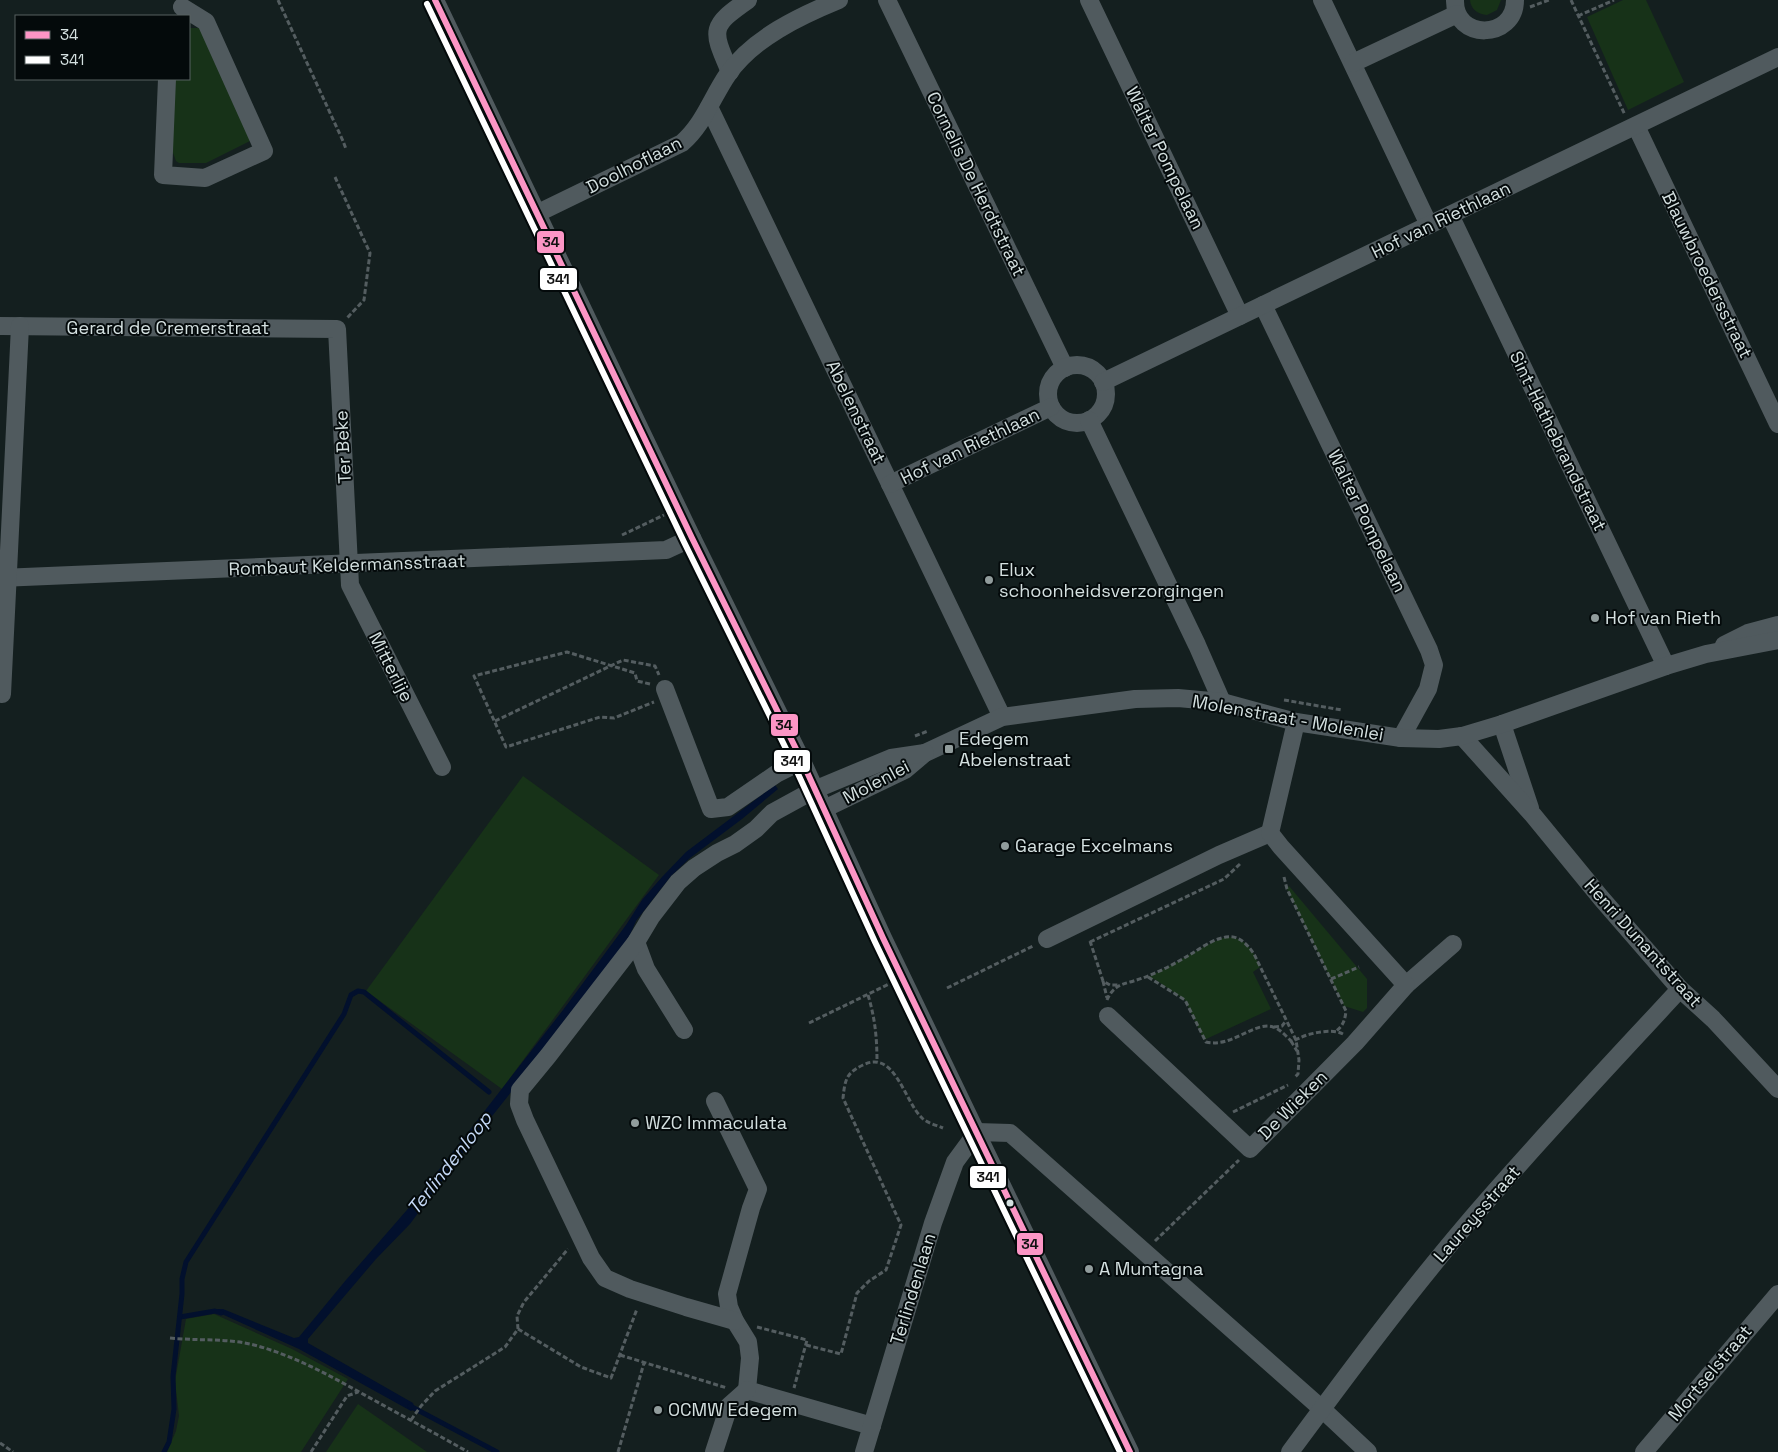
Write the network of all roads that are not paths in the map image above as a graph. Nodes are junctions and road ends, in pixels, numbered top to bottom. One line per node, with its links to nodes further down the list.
1 (435, 0): 16 (street)
2 (748, 0): 12 (street)
3 (838, 0): 12 (street, Doolhoflaan)
4 (888, 0): 24 (street, Cornelis De Herdtstraat)
5 (1089, 0): 20 (street, Walter Pompelaan)
6 (1322, 0): 11 (street)
7 (1515, 0): 8 (street)
8 (1456, 7): 11 (street)
9 (179, 8): 13 (street)
10 (1778, 57): 15 (street, Hof van Riethlaan)
11 (1353, 63): 18 (street)
12 (730, 72): 14 (street, Doolhoflaan)
13 (166, 80)
14 (709, 107): 16 (street, Doolhoflaan); 29 (street, Abelenstraat)
15 (1633, 127): 17 (street, Hof van Riethlaan); 28 (street, Blauwbroedersstraat)
16 (536, 214): 30 (street)
17 (1450, 215): 18 (street, Hof van Riethlaan); 36 (street, Sint-Hathebrandstraat)
18 (1429, 225): 19 (street, Hof van Riethlaan)
19 (1263, 305): 20 (street, Hof van Riethlaan); 44 (street, Walter Pompelaan)
20 (1240, 316): 25 (street, Hof van Riethlaan)
21 (0, 326): 22 (street, Gerard de Cremerstraat)
22 (20, 326): 23 (street, Gerard de Cremerstraat); 32 (street)
23 (337, 329): 31 (street, Ter Beke)
24 (1065, 368): 25 (street); 26 (street, Hof van Riethlaan)
25 (1103, 382): 27 (street)
26 (1051, 407): 27 (street, Hof van Riethlaan); 29 (street, Hof van Riethlaan)
27 (1089, 420): 39 (street)
28 (1778, 424)
29 (890, 484): 40 (street, Abelenstraat)
30 (692, 538): 31 (street, Rombaut Keldermansstraat); 46 (street)
31 (349, 565): 32 (street, Rombaut Keldermansstraat); 47 (street, Mitterlije)
32 (3, 578): 38 (street)
33 (1778, 625): 35 (street)
34 (1778, 640): 35 (street)
35 (1706, 654): 36 (street, Molenstraat - Molenlei)
36 (1666, 666): 42 (street, Molenstraat - Molenlei)
37 (667, 693): 46 (street)
38 (2, 694)
39 (1222, 702): 40 (street, Molenstraat - Molenlei); 41 (street, Molenstraat - Molenlei)
40 (1002, 717): 45 (street, Molenstraat - Molenlei)
41 (1296, 722): 44 (street, Molenstraat - Molenlei); 51 (street)
42 (1502, 724): 43 (street, Molenstraat - Molenlei); 50 (street, Henri Dunantstraat)
43 (1462, 736): 44 (street, Molenstraat - Molenlei); 50 (street, Henri Dunantstraat)
44 (1401, 738)
45 (925, 752): 48 (street); 49 (street, Molenlei)
46 (802, 761): 48 (street)
47 (442, 767)
48 (814, 790): 49 (street); 53 (street)
49 (824, 809): 61 (street)
50 (1533, 815): 56 (street, Henri Dunantstraat)
51 (1270, 833): 52 (street); 55 (street)
52 (1047, 939)
53 (636, 942): 58 (street); 63 (street)
54 (1454, 944): 55 (street, De Wieken)
55 (1406, 985): 57 (street, De Wieken)
56 (1680, 989): 59 (street, Henri Dunantstraat); 65 (street, Laureysstraat)
57 (1108, 1008)
58 (684, 1030)
59 (1778, 1089)
60 (715, 1101): 63 (street)
61 (977, 1132): 65 (street); 66 (street, Terlindenlaan); 69 (street)
62 (1778, 1294): 72 (street, Mortselstraat)
63 (735, 1322): 64 (street)
64 (746, 1392): 66 (street); 67 (street)
65 (1322, 1409): 70 (street, Laureysstraat); 71 (street)
66 (872, 1426): 68 (street, Terlindenlaan)
67 (714, 1452)
68 (864, 1452)
69 (1130, 1452)
70 (1290, 1452)
71 (1368, 1452)
72 (1644, 1452)

